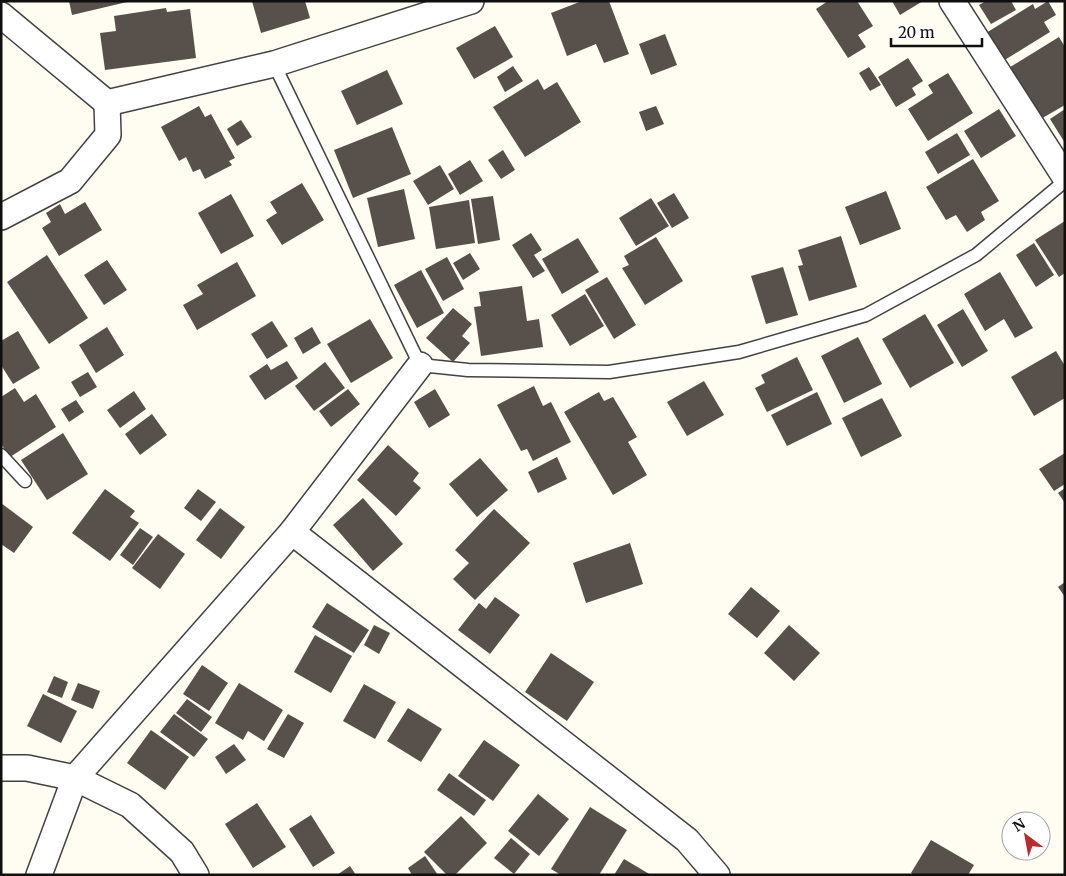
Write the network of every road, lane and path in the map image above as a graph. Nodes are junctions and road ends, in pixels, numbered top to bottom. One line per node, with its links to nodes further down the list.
1 (471, 1): 4 (street)
2 (952, 1): 6 (street)
3 (1, 15): 5 (street)
4 (274, 64): 5 (street); 9 (lane)
5 (107, 103): 8 (street)
6 (1065, 177)
7 (1065, 181): 9 (lane)
8 (1, 217)
9 (420, 365): 12 (street)
10 (1, 455): 11 (lane)
11 (25, 481)
12 (292, 532): 14 (street); 17 (street)
13 (1, 768): 14 (street)
14 (75, 778): 15 (street); 16 (street)
15 (40, 875)
16 (196, 875)
17 (717, 875)

